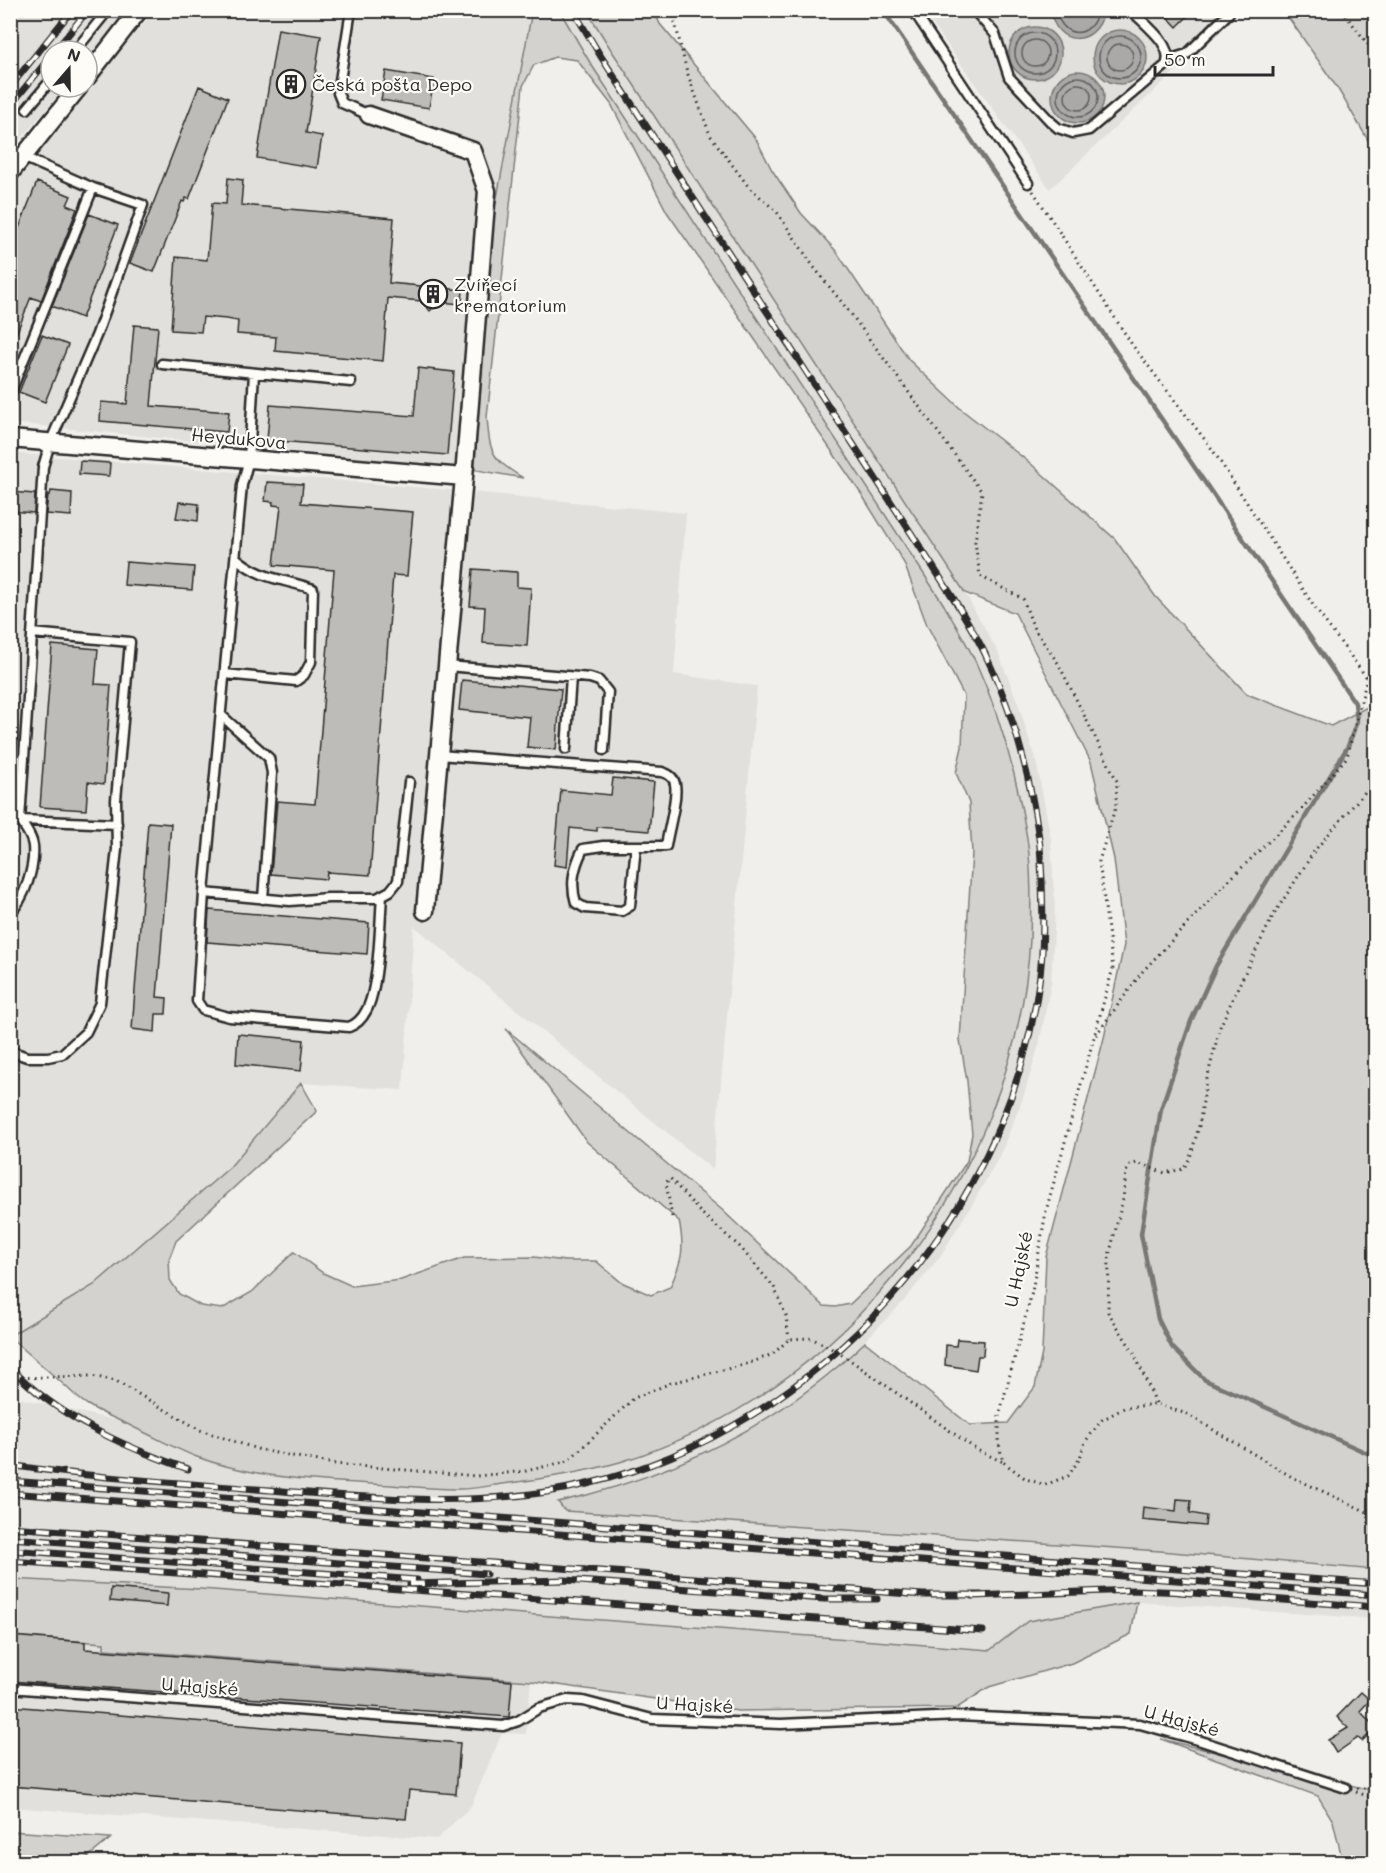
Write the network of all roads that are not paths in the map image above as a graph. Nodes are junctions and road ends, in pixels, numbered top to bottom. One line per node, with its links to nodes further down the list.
1 (108, 10): 8 (lane)
2 (139, 10): 10 (street)
3 (351, 10): 14 (lane)
4 (913, 10): 17 (lane)
5 (974, 10): 9 (lane)
6 (1131, 10): 9 (lane)
7 (1229, 13): 9 (lane)
8 (85, 39)
9 (1168, 60)
10 (99, 62)
11 (39, 94): 13 (lane)
12 (69, 99): 15 (street)
13 (27, 109)
14 (369, 115): 26 (street)
15 (23, 157): 16 (street); 18 (lane)
16 (10, 173)
17 (1028, 183)
18 (93, 188): 22 (lane); 24 (lane)
19 (162, 364): 20 (lane)
20 (254, 373): 21 (lane); 25 (lane)
21 (351, 382)
22 (10, 394)
23 (10, 439): 24 (street, Heydukova)
24 (50, 443): 25 (street, Heydukova); 28 (lane)
25 (249, 459): 26 (street, Heydukova); 27 (lane)
26 (464, 477): 29 (street)
27 (236, 558): 30 (lane); 30 (lane)
28 (32, 633): 37 (lane); 38 (lane)
29 (447, 666): 31 (lane); 35 (street)
30 (225, 674): 32 (lane)
31 (571, 677): 33 (lane); 34 (lane)
32 (221, 716): 40 (lane); 42 (lane)
33 (566, 749)
34 (604, 750)
35 (440, 754): 39 (lane); 43 (street)
36 (409, 782): 41 (lane)
37 (20, 820): 38 (lane); 44 (lane)
38 (117, 824): 45 (lane)
39 (636, 846): 39 (lane)
40 (204, 893): 41 (lane); 42 (lane)
41 (382, 895): 42 (lane)
42 (263, 899)
43 (425, 911)
44 (10, 913)
45 (10, 1051)
46 (10, 1688): 47 (lane, U Hajské)
47 (1346, 1788)

